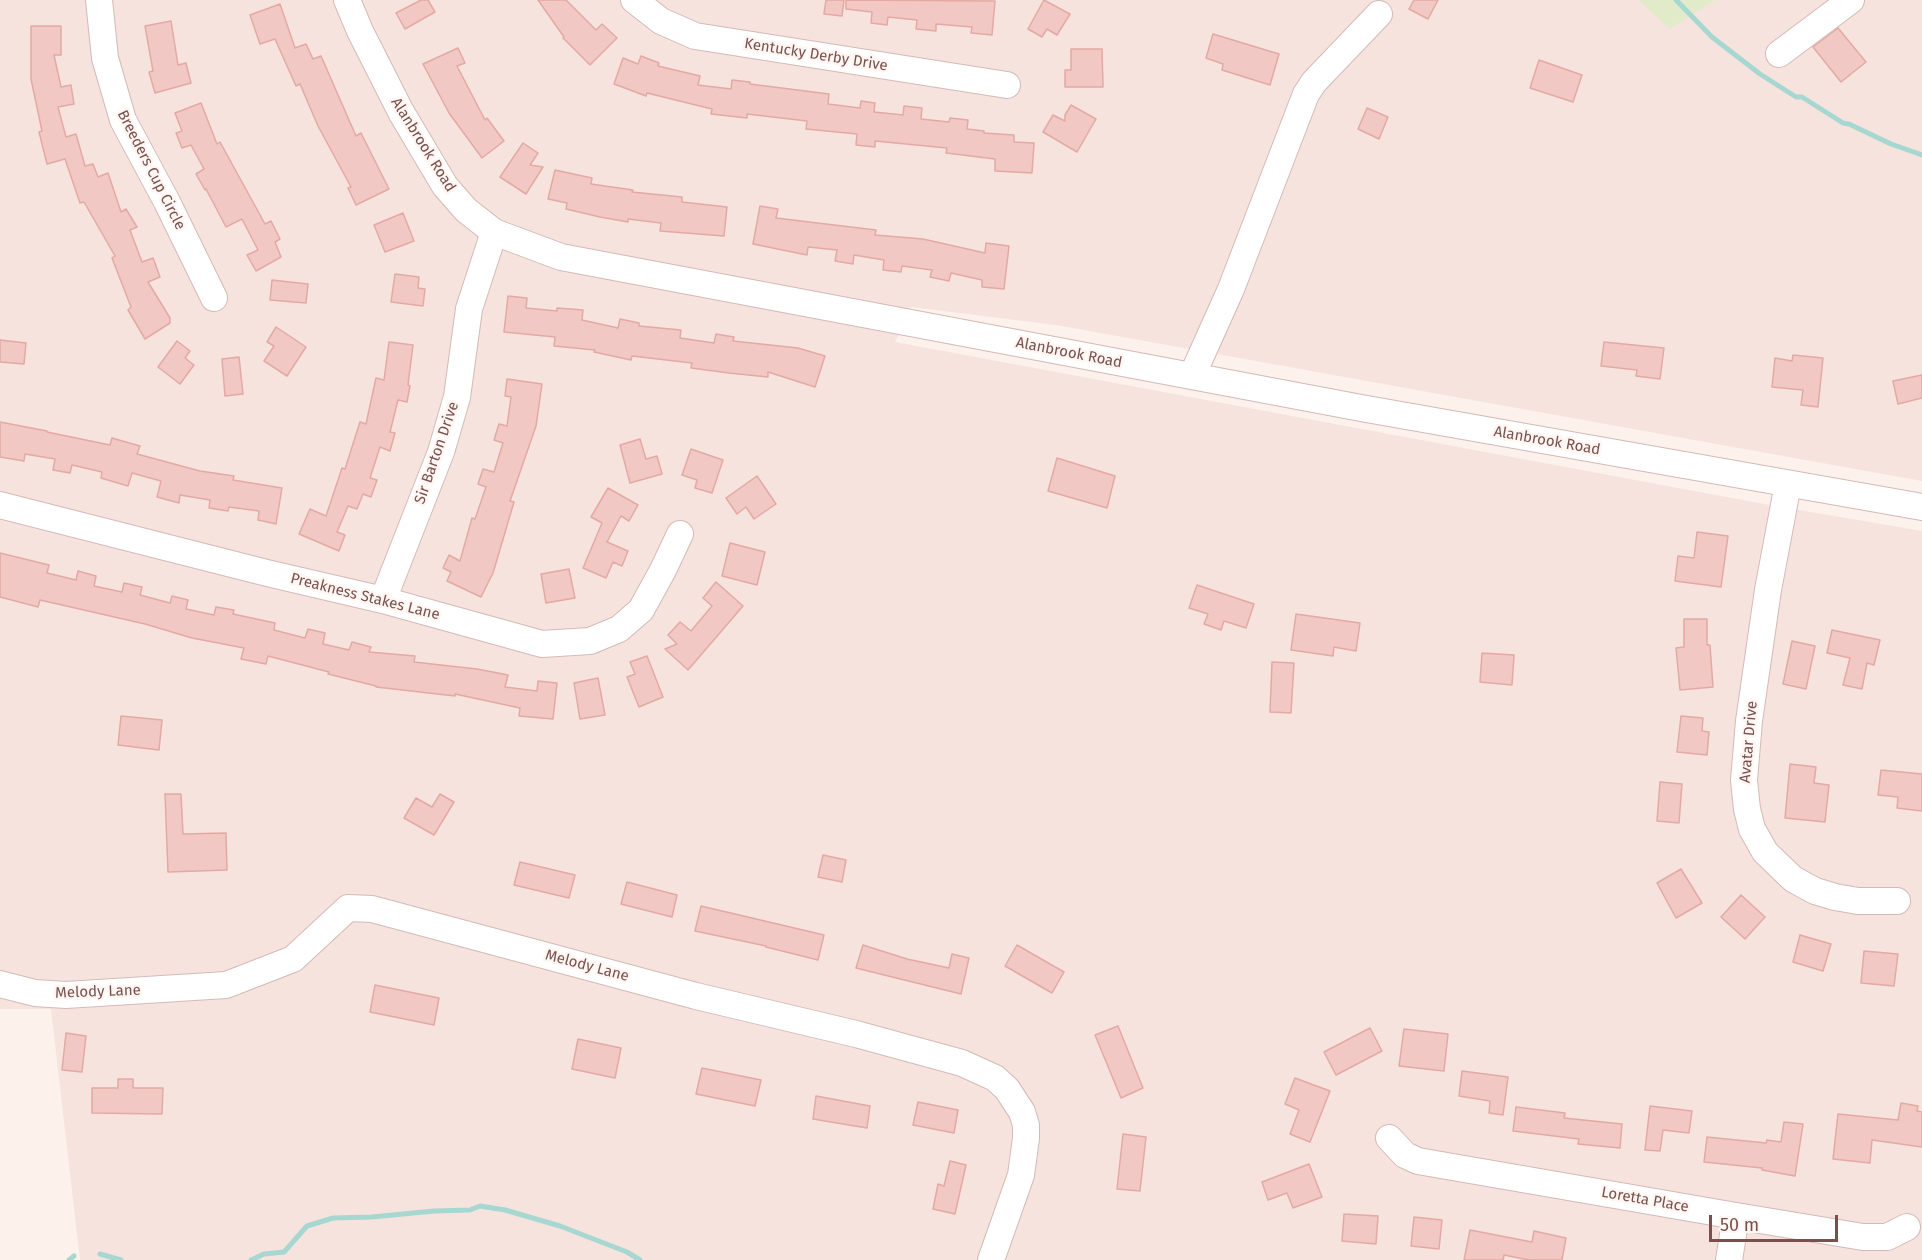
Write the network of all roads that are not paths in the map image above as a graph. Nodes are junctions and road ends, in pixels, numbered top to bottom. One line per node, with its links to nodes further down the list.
1 (99, 0): 9 (street, Breeders Cup Circle)
2 (347, 0): 8 (street, Alanbrook Road)
3 (634, 0): 7 (street, Kentucky Derby Drive)
4 (1851, 0): 6 (street)
5 (1379, 14): 10 (street)
6 (1779, 54)
7 (1007, 85)
8 (494, 232): 10 (street, Alanbrook Road); 15 (street, Sir Barton Drive)
9 (214, 298)
10 (1192, 376): 11 (street, Alanbrook Road)
11 (1788, 484): 13 (street, Alanbrook Road); 16 (street, Avatar Drive)
12 (0, 505): 15 (street, Preakness Stakes Lane)
13 (1922, 507)
14 (680, 534): 15 (street, Preakness Stakes Lane)
15 (383, 600)
16 (1897, 901)
17 (0, 984): 21 (street, Melody Lane)
18 (1389, 1138): 19 (street, Loretta Place)
19 (1736, 1216): 20 (street, Loretta Place); 22 (street)
20 (1908, 1227)
21 (991, 1260)
22 (1729, 1260)

